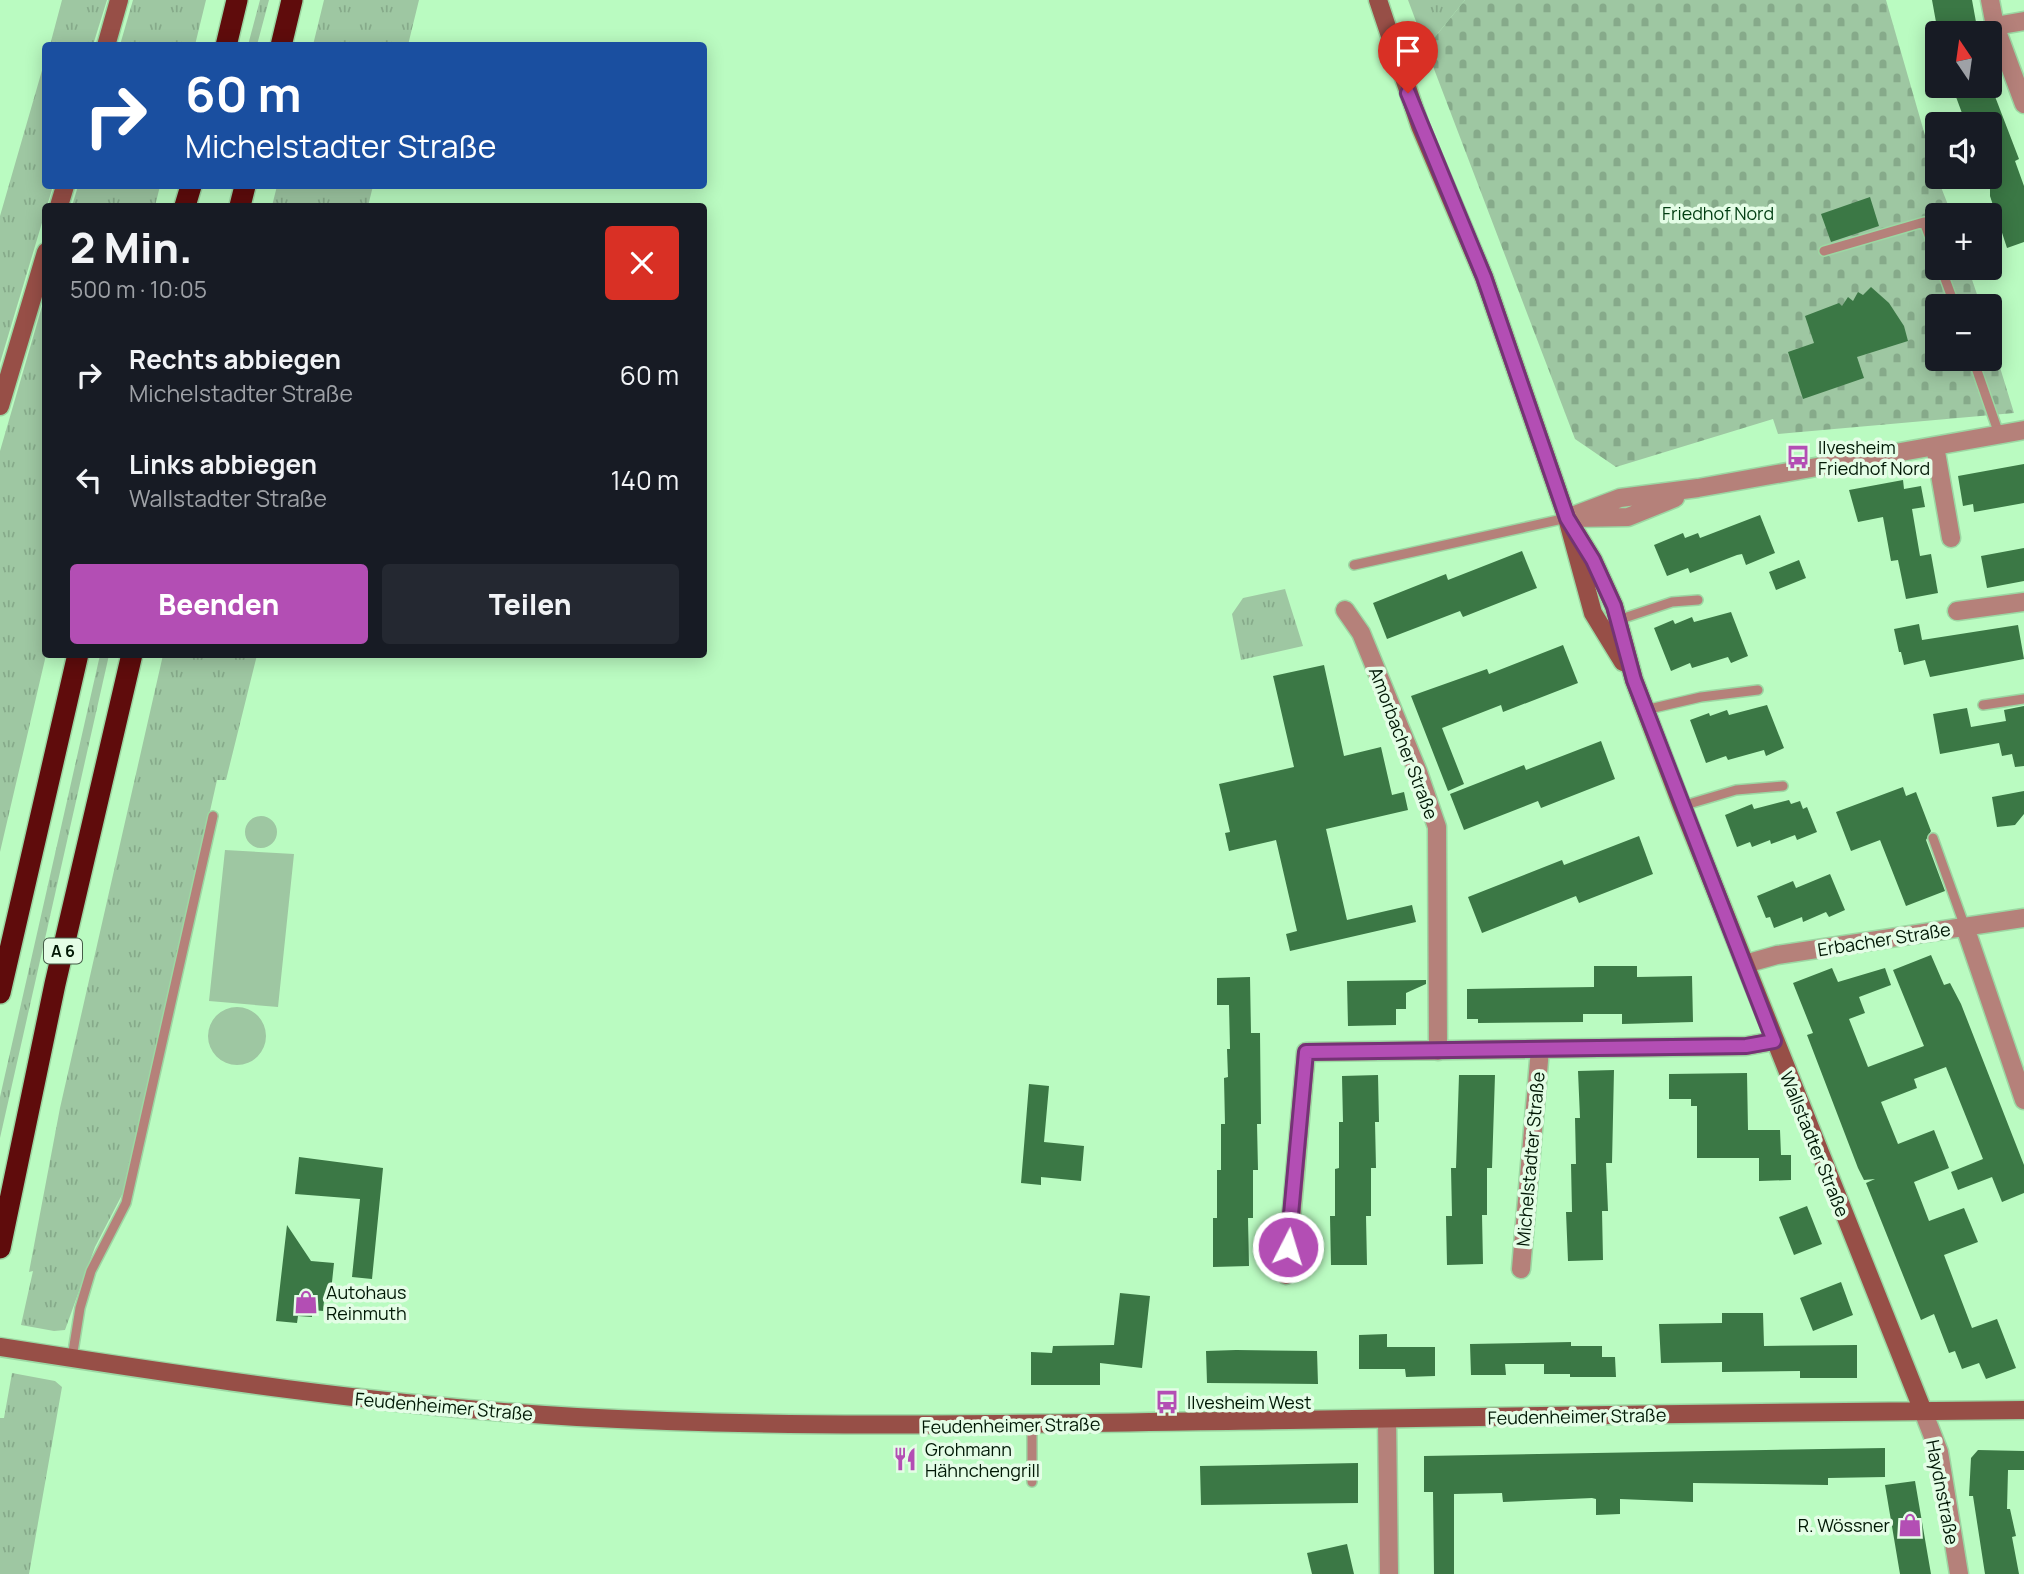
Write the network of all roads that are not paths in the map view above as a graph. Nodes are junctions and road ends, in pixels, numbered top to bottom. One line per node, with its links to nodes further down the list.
1 (119, 0): 9 (main road)
2 (237, 0): 10 (highway)
3 (292, 0): 11 (highway)
4 (1378, 0): 22 (main road, Wallstadter Straße)
5 (1990, 0): 6 (street)
6 (1994, 21)
7 (2024, 21): 8 (street)
8 (2002, 25)
9 (107, 42)
10 (227, 42)
11 (282, 42)
12 (2002, 45): 13 (street)
13 (2024, 104)
14 (1925, 225): 15 (lane)
15 (1824, 251)
16 (42, 265): 18 (main road)
17 (1977, 371): 20 (lane)
18 (0, 406)
19 (2024, 430): 20 (street)
20 (1999, 435): 21 (street)
21 (1935, 446): 22 (street); 23 (street)
22 (1567, 518): 24 (lane); 29 (main road, Wallstadter Straße); 32 (main road, Wallstadter Straße)
23 (1951, 538)
24 (1354, 565)
25 (1698, 600): 29 (lane)
26 (2024, 602): 28 (street)
27 (1345, 610): 47 (street, Amorbacher Straße)
28 (1957, 611)
29 (1618, 620): 32 (main road, Wallstadter Straße)
30 (77, 658): 44 (highway)
31 (131, 658): 49 (highway, A 6)
32 (1634, 680): 36 (main road, Wallstadter Straße)
33 (1758, 690): 36 (lane)
34 (2024, 699): 35 (lane)
35 (1983, 705)
36 (1645, 710): 38 (main road, Wallstadter Straße)
37 (1783, 786): 38 (lane)
38 (1682, 806): 43 (main road, Wallstadter Straße)
39 (213, 816): 53 (lane)
40 (1933, 838): 42 (lane)
41 (2024, 918): 42 (street, Erbacher Straße)
42 (1965, 927): 43 (street, Erbacher Straße); 48 (street)
43 (1745, 964): 45 (main road, Wallstadter Straße)
44 (0, 993)
45 (1774, 1041): 46 (street, Michelstadter Straße); 55 (main road, Wallstadter Straße)
46 (1540, 1049): 47 (street, Michelstadter Straße); 50 (street, Michelstadter Straße)
47 (1438, 1051): 51 (street, Michelstadter Straße)
48 (2024, 1100)
49 (0, 1248)
50 (1521, 1269)
51 (1286, 1275)
52 (1, 1347): 53 (main road, Feudenheimer Straße)
53 (72, 1358): 57 (main road, Feudenheimer Straße)
54 (2024, 1410): 55 (main road, Feudenheimer Straße)
55 (1923, 1411): 56 (main road, Feudenheimer Straße); 60 (street, Haydnstraße)
56 (1387, 1419): 57 (main road, Feudenheimer Straße); 59 (street)
57 (1032, 1425): 58 (lane)
58 (1032, 1482)
59 (1389, 1574)
60 (1959, 1574)

